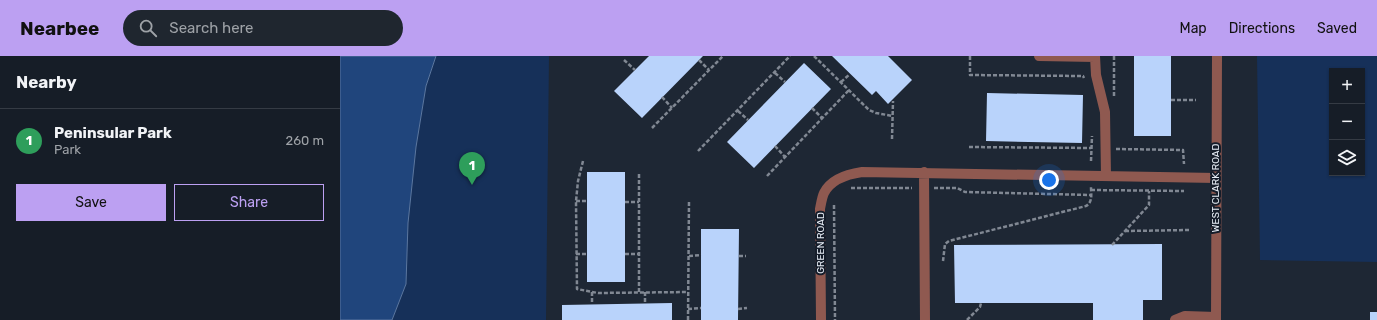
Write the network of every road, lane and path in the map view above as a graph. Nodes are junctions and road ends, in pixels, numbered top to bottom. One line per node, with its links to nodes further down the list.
1 (723, 56): 11 (path)
2 (790, 56): 12 (path)
3 (814, 56): 16 (path)
4 (970, 56): 14 (path)
5 (1039, 56): 6 (street)
6 (1094, 56): 44 (street)
7 (1216, 56): 45 (street, WEST CLARK ROAD)
8 (624, 60): 10 (path)
9 (699, 60): 11 (path)
10 (635, 70)
11 (709, 70): 22 (path)
12 (775, 72): 15 (path); 24 (path)
13 (850, 74): 16 (path)
14 (1084, 81)
15 (785, 82)
16 (842, 82): 17 (path)
17 (849, 90): 25 (path); 26 (path)
18 (662, 97): 22 (path)
19 (1171, 100): 20 (path)
20 (1196, 100)
21 (893, 101): 25 (path)
22 (672, 108): 28 (path)
23 (812, 108): 26 (path)
24 (738, 110): 27 (path); 36 (path)
25 (893, 116): 30 (path)
26 (822, 118): 37 (path)
27 (748, 120)
28 (652, 128)
29 (1092, 133): 33 (path)
30 (892, 139)
31 (775, 146): 37 (path)
32 (969, 147): 33 (path)
33 (1092, 148): 34 (path); 39 (path)
34 (1098, 148)
35 (1111, 149): 40 (path)
36 (698, 151)
37 (785, 157): 43 (path)
38 (583, 161): 56 (path)
39 (1091, 161)
40 (1184, 164)
41 (920, 172): 44 (street, GREEN ROAD); 85 (street, GREEN ROAD); 87 (street)
42 (640, 173): 59 (path)
43 (767, 176)
44 (1106, 176): 45 (street, GREEN ROAD)
45 (1216, 178): 83 (street, WEST CLARK ROAD)
46 (1091, 183): 50 (path)
47 (848, 188): 48 (path)
48 (916, 188)
49 (932, 188): 53 (path)
50 (1091, 190): 51 (path); 53 (path)
51 (1149, 191): 52 (path); 61 (path)
52 (1184, 191)
53 (1091, 195): 71 (path)
54 (689, 200): 67 (path)
55 (834, 200): 86 (path)
56 (576, 201): 57 (path); 63 (path)
57 (588, 201)
58 (625, 202): 59 (path)
59 (640, 202): 66 (path)
60 (1191, 230): 61 (path)
61 (1125, 231): 62 (path)
62 (1112, 245)
63 (576, 254): 64 (path); 72 (path)
64 (587, 254)
65 (624, 254): 66 (path)
66 (640, 254): 73 (path)
67 (689, 256): 68 (path); 75 (path)
68 (701, 256)
69 (738, 256): 70 (path)
70 (746, 256)
71 (942, 261)
72 (592, 292): 73 (path); 77 (path)
73 (640, 292): 74 (path)
74 (645, 292): 75 (path); 78 (path)
75 (688, 292): 82 (path)
76 (981, 303): 88 (path)
77 (592, 304)
78 (645, 304)
79 (701, 308): 82 (path)
80 (738, 308): 81 (path)
81 (747, 308)
82 (688, 309): 84 (path)
83 (1216, 318): 89 (street)
84 (688, 320)
85 (821, 320)
86 (835, 320)
87 (925, 320)
88 (967, 320)
89 (1175, 320)

